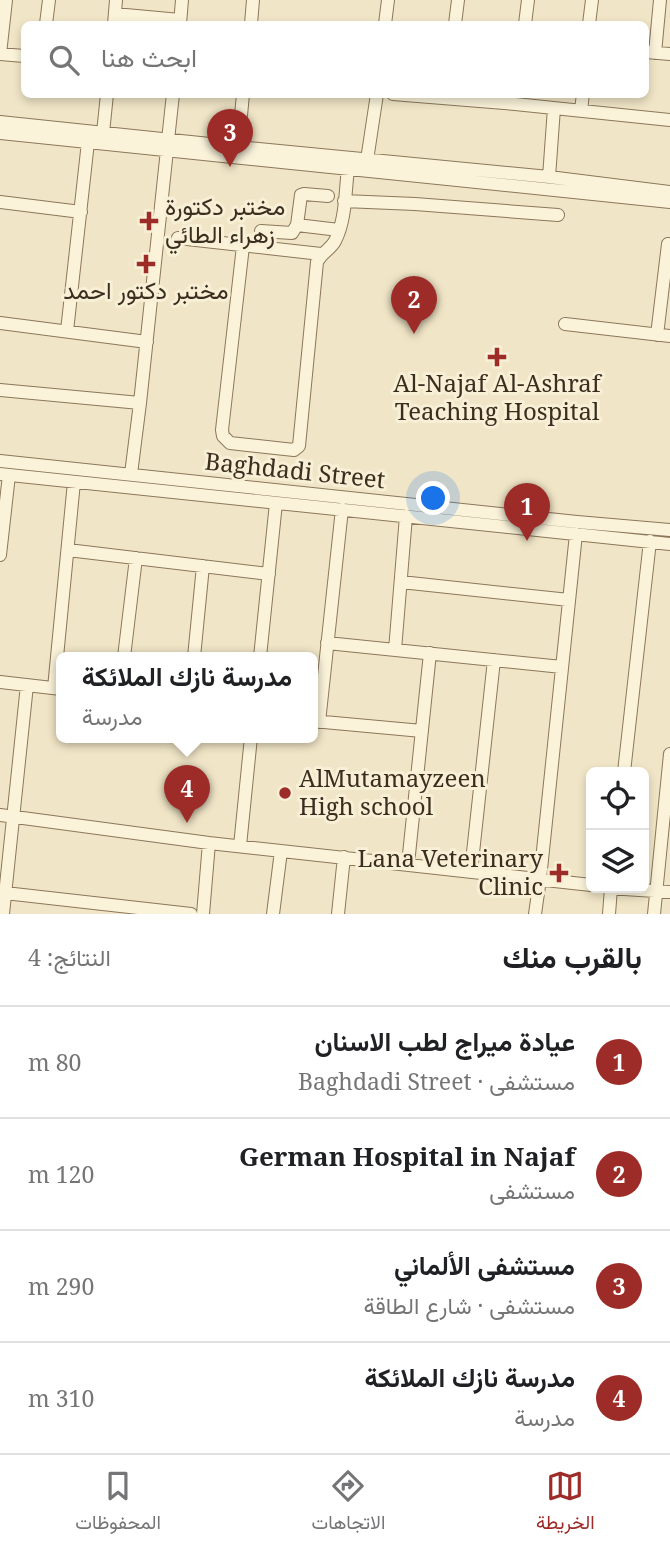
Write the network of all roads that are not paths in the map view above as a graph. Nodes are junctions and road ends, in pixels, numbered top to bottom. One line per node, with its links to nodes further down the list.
1 (6, 0): 21 (street)
2 (49, 0): 12 (street)
3 (116, 0): 11 (street)
4 (182, 0): 14 (street)
5 (253, 0): 15 (street)
6 (388, 0): 16 (street)
7 (458, 0): 17 (street)
8 (528, 0): 18 (street)
9 (592, 0): 19 (street)
10 (660, 0): 20 (street)
11 (115, 19): 13 (street)
12 (46, 21)
13 (158, 21)
14 (180, 21)
15 (251, 21)
16 (385, 21)
17 (456, 21)
18 (524, 21)
19 (589, 21)
20 (650, 53): 22 (street)
21 (0, 54): 23 (street)
22 (670, 54)
23 (21, 57)
24 (107, 98): 36 (street)
25 (173, 98): 38 (street)
26 (243, 98): 39 (street)
27 (376, 98): 40 (street)
28 (482, 98): 30 (street)
29 (582, 98): 32 (street)
30 (515, 99): 31 (street)
31 (554, 108): 32 (street); 42 (street)
32 (581, 110): 33 (street)
33 (670, 120)
34 (0, 122): 36 (street)
35 (0, 133): 37 (street)
36 (103, 133): 38 (street)
37 (88, 142): 38 (street); 48 (street)
38 (168, 145): 39 (street); 41 (street); 61 (street)
39 (238, 147): 40 (street)
40 (367, 160): 42 (street)
41 (348, 169): 43 (street); 45 (street)
42 (549, 177): 43 (street)
43 (661, 194): 47 (street)
44 (328, 196): 50 (street)
45 (344, 201): 49 (street); 51 (street)
46 (0, 202): 48 (street)
47 (670, 202)
48 (81, 212): 59 (street)
49 (558, 215)
50 (297, 225): 51 (street); 52 (street)
51 (339, 230): 56 (street)
52 (261, 231)
53 (178, 238): 55 (street)
54 (668, 244): 60 (street)
55 (243, 246): 56 (street); 56 (street)
56 (321, 254)
57 (0, 323): 59 (street)
58 (565, 324): 60 (street)
59 (67, 331): 61 (street)
60 (664, 336)
61 (147, 342): 63 (street)
62 (0, 390): 63 (street)
63 (140, 403): 68 (street)
64 (0, 461): 65 (street, Baghdadi Street)
65 (39, 471): 66 (street, Baghdadi Street); 67 (street, Baghdadi Street)
66 (55, 473): 68 (street, Baghdadi Street); 69 (street, Baghdadi Street)
67 (5, 474): 79 (street)
68 (131, 474): 73 (street, Baghdadi Street)
69 (75, 482): 70 (street, Baghdadi Street); 80 (street)
70 (276, 503): 71 (street, Baghdadi Street); 83 (street)
71 (342, 509): 72 (street, Baghdadi Street); 86 (street)
72 (406, 516): 73 (street, Baghdadi Street); 84 (street)
73 (461, 516): 74 (street, Baghdadi Street)
74 (483, 518): 75 (street, Baghdadi Street); 76 (street, Baghdadi Street)
75 (670, 530)
76 (576, 534): 77 (street, Baghdadi Street); 85 (street)
77 (650, 541): 78 (street, Baghdadi Street); 103 (street)
78 (670, 544)
79 (0, 547)
80 (68, 550): 81 (street); 88 (street)
81 (136, 558): 82 (street); 89 (street)
82 (203, 566): 83 (street); 90 (street)
83 (269, 574): 91 (street)
84 (401, 582): 85 (street); 87 (street)
85 (569, 600): 94 (street)
86 (327, 643): 87 (street); 98 (street)
87 (395, 650): 92 (street)
88 (60, 652)
89 (125, 652)
90 (194, 652)
91 (261, 652)
92 (430, 653): 93 (street); 100 (street)
93 (494, 660): 94 (street); 110 (street)
94 (562, 667): 111 (street)
95 (0, 681): 96 (street)
96 (27, 685): 97 (street); 104 (street)
97 (56, 689)
98 (318, 707)
99 (318, 721): 100 (street)
100 (422, 731): 109 (street)
101 (250, 743): 106 (street)
102 (670, 754): 114 (street)
103 (625, 767)
104 (6, 816): 105 (street); 116 (street)
105 (209, 843): 106 (street); 120 (street)
106 (240, 846): 107 (street)
107 (281, 850): 108 (street); 121 (street)
108 (344, 857): 109 (street); 122 (street)
109 (408, 864): 110 (street)
110 (471, 871): 111 (street)
111 (540, 879): 112 (street); 123 (street)
112 (586, 885)
113 (649, 891): 114 (street)
114 (656, 891): 115 (street); 125 (street)
115 (670, 892)
116 (5, 893): 118 (street); 119 (street)
117 (611, 893): 124 (street)
118 (3, 914)
119 (191, 914)
120 (203, 914)
121 (273, 914)
122 (338, 914)
123 (535, 914)
124 (609, 914)
125 (654, 914)

